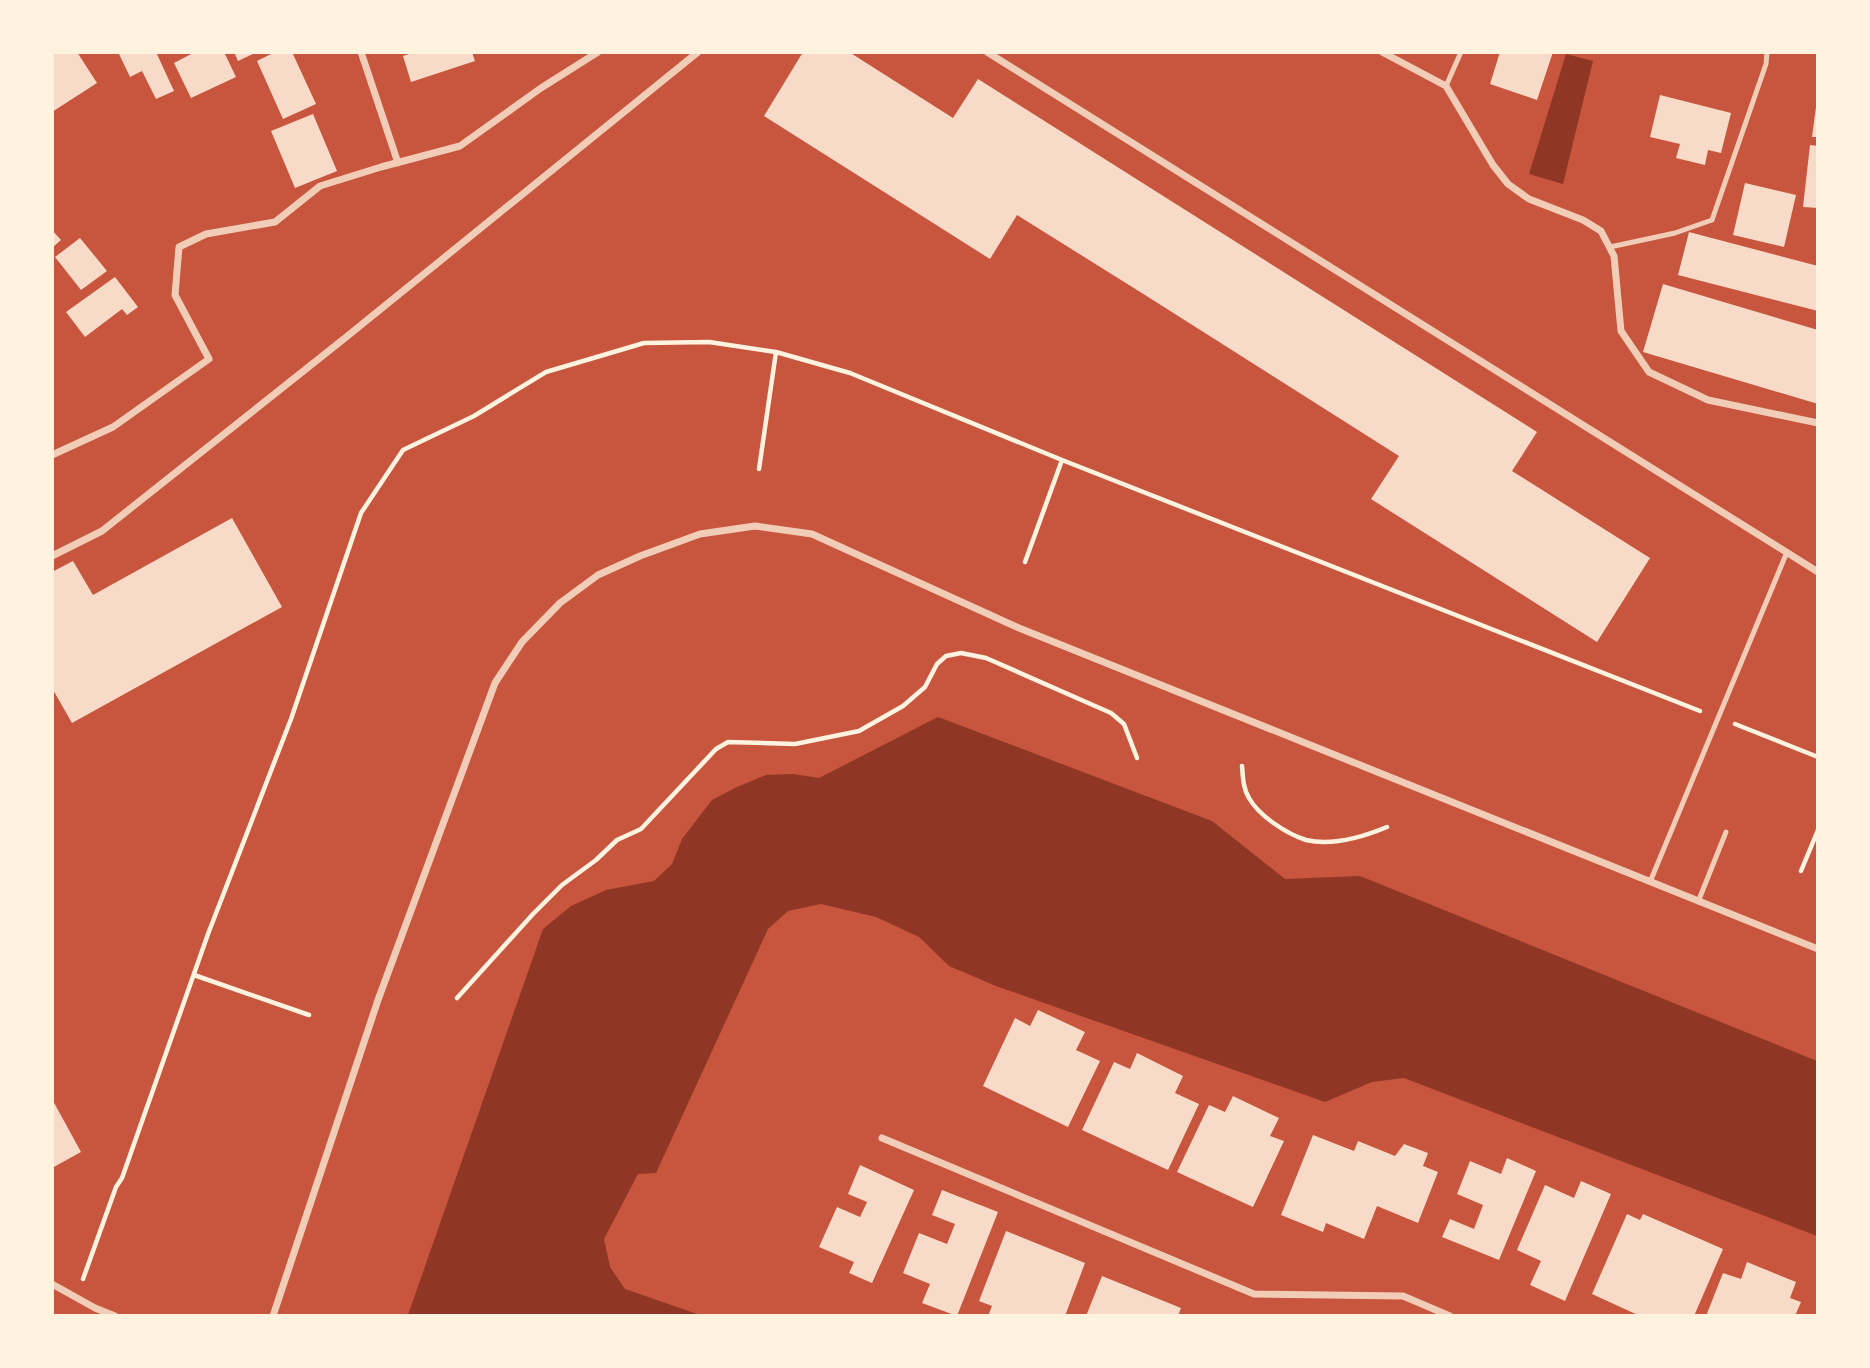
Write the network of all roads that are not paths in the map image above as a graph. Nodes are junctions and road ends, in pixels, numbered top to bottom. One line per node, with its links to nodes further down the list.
1 (361, 52): 9 (street)
2 (598, 52): 9 (street)
3 (698, 52): 14 (street)
4 (987, 52): 13 (street)
5 (1382, 52): 8 (street)
6 (1461, 52): 8 (lane)
7 (1767, 52): 10 (lane)
8 (1446, 86): 10 (street)
9 (398, 163): 12 (street)
10 (1610, 247): 11 (street)
11 (1818, 423)
12 (52, 455)
13 (1787, 552): 15 (street); 17 (lane)
14 (52, 556)
15 (1818, 572)
16 (1726, 832): 18 (lane)
17 (1650, 882): 18 (street); 23 (street)
18 (1698, 902): 19 (street)
19 (1818, 949)
20 (882, 1138): 24 (street)
21 (52, 1284): 22 (street)
22 (115, 1315)
23 (273, 1315)
24 (1450, 1315)

